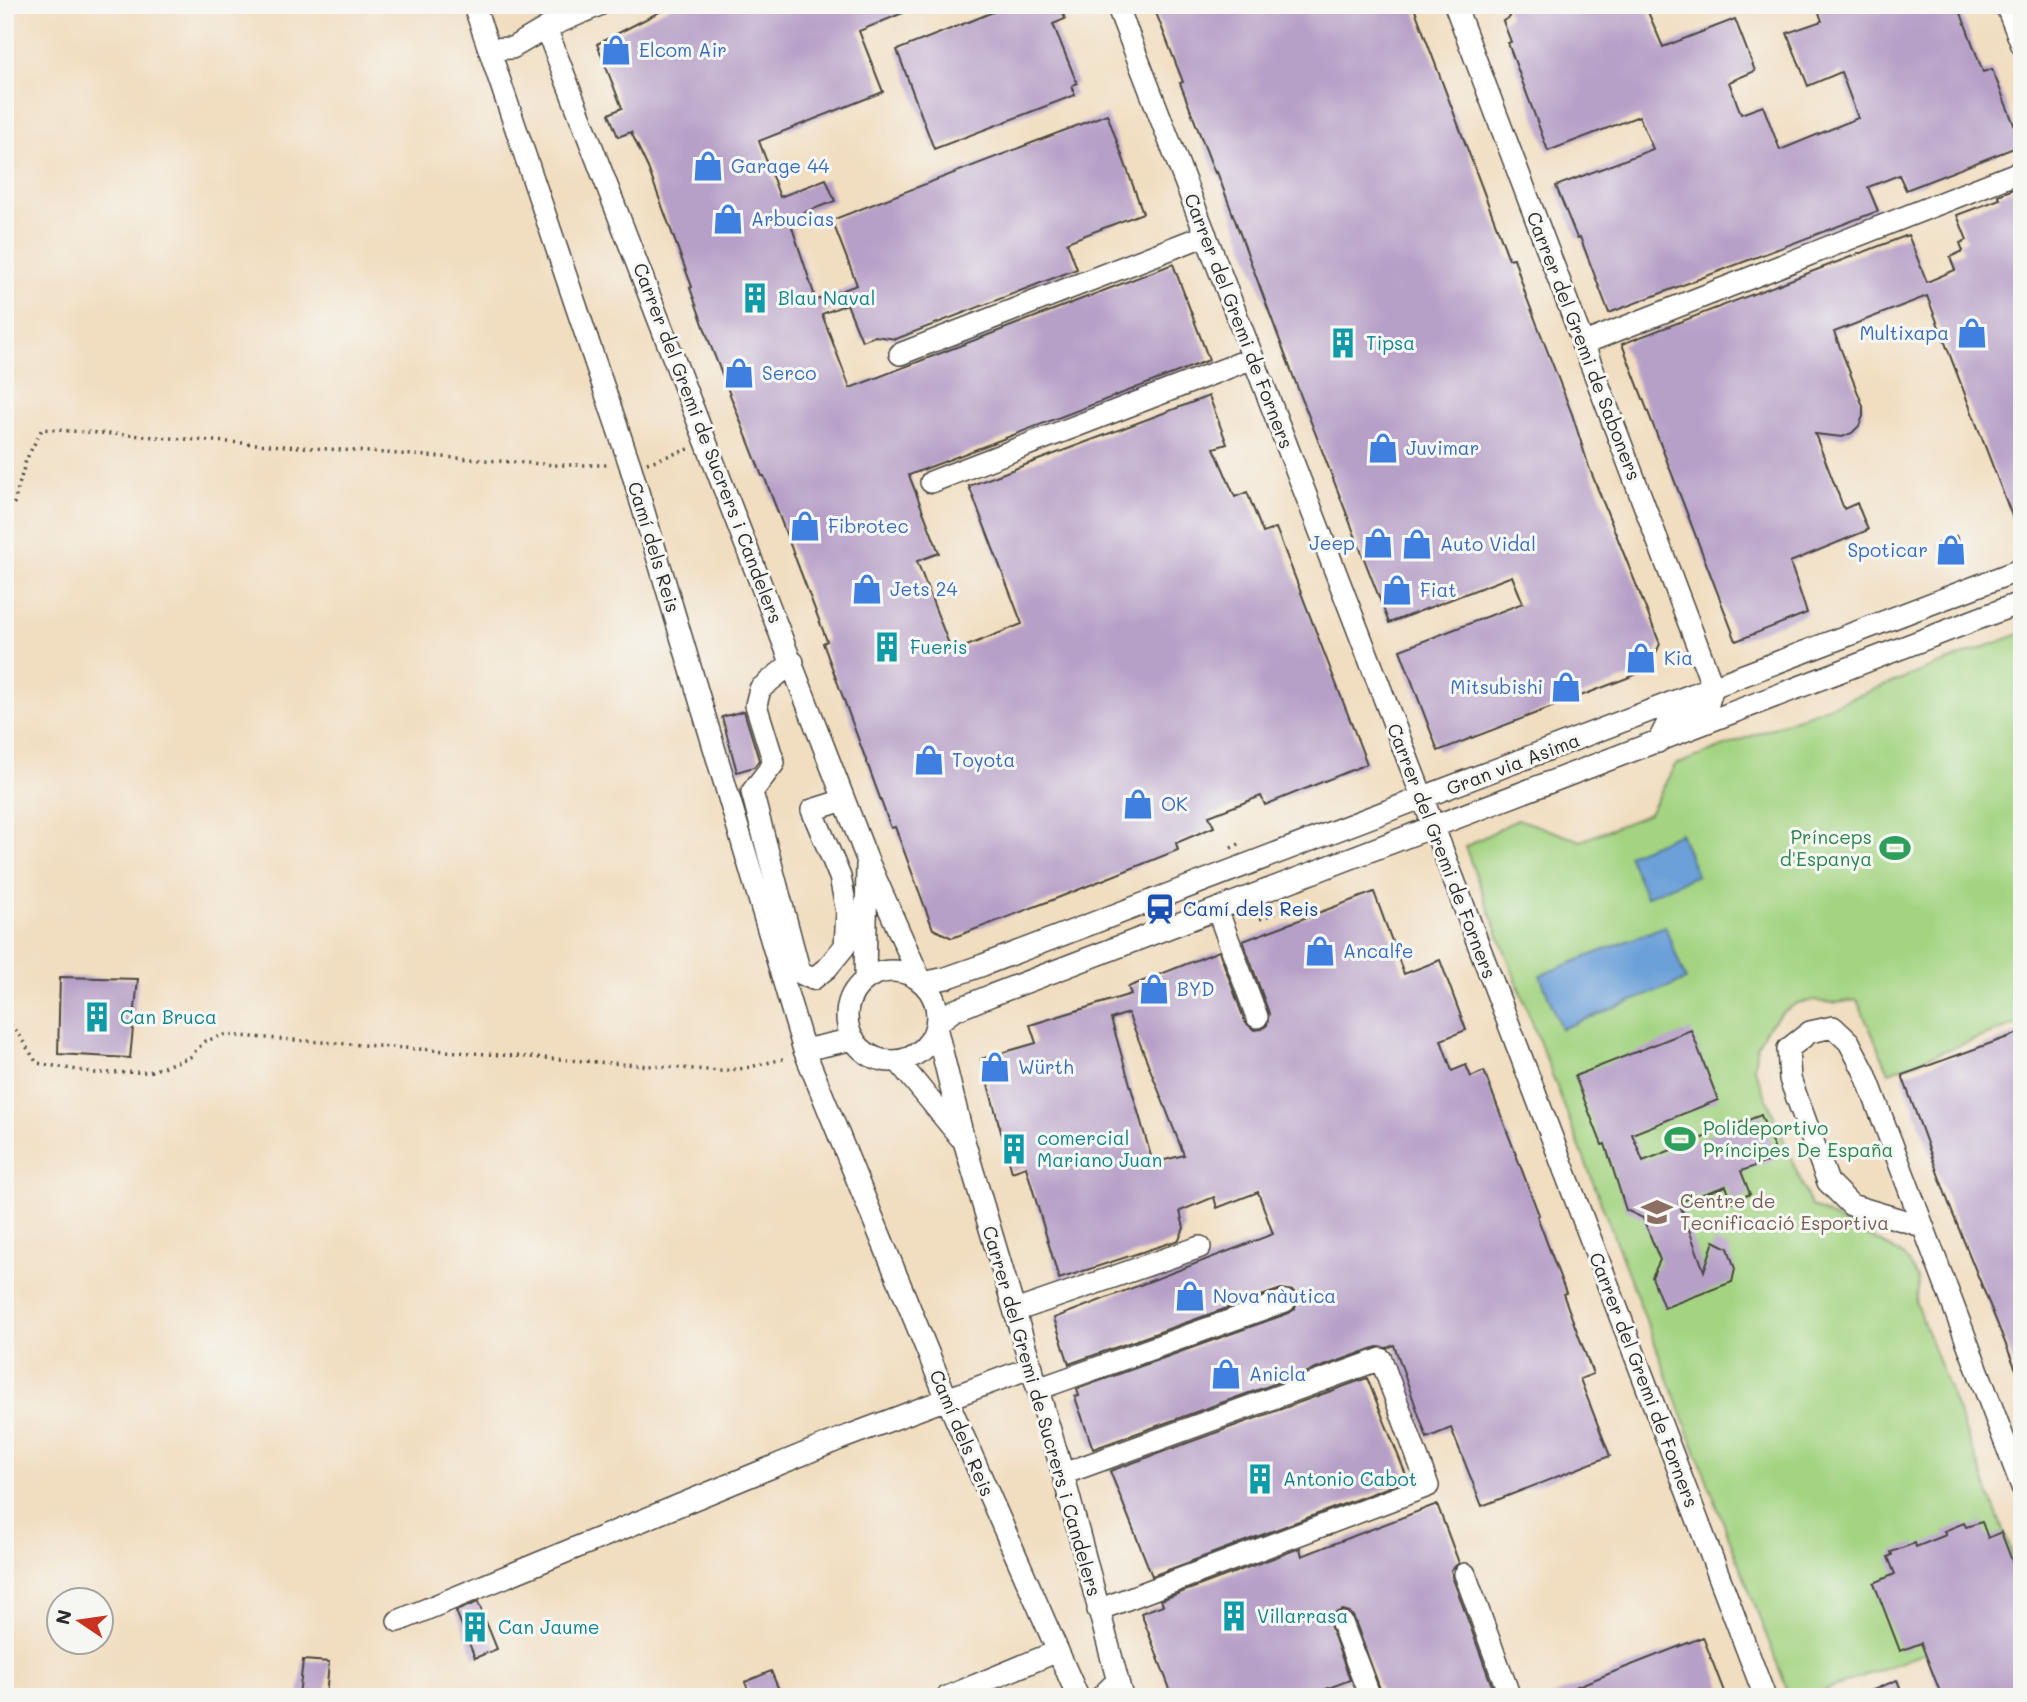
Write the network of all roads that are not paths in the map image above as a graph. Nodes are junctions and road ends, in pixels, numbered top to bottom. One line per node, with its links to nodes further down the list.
1 (474, 5): 8 (street, Camí dels Reis)
2 (599, 5): 6 (street)
3 (1117, 5): 10 (street, Carrer del Gremi de Forners)
4 (1455, 5): 11 (street, Carrer del Gremi de Saboners)
5 (2007, 5): 7 (street)
6 (546, 28): 8 (street); 17 (street, Carrer del Gremi de Sucrers i Candelers)
7 (2022, 45)
8 (489, 50): 30 (street, Camí dels Reis)
9 (2022, 171): 11 (street)
10 (1206, 235): 12 (street); 13 (street, Carrer del Gremi de Forners)
11 (1583, 344): 18 (street, Carrer del Gremi de Saboners)
12 (900, 354)
13 (1253, 358): 14 (street); 20 (street, Carrer del Gremi de Forners)
14 (931, 482)
15 (2022, 569): 18 (street, Gran via Asima)
16 (2022, 602): 19 (street, Gran via Asima)
17 (793, 663): 21 (street, Carrer del Gremi de Sucrers i Candelers); 21 (street)
18 (1713, 687): 19 (street); 20 (street, Gran via Asima)
19 (1658, 742): 22 (street, Gran via Asima)
20 (1423, 799): 22 (street, Carrer del Gremi de Forners); 26 (street, Gran via Asima)
21 (844, 800): 23 (street, Carrer del Gremi de Sucrers i Candelers)
22 (1433, 828): 24 (street, Gran via Asima); 53 (street, Carrer del Gremi de Forners)
23 (867, 859): 25 (street, Carrer del Gremi de Sucrers i Candelers); 26 (street, Carrer del Gremi de Sucrers i Candelers)
24 (1217, 909): 27 (street); 28 (street, Gran via Asima)
25 (865, 980): 26 (street); 29 (street)
26 (922, 982): 28 (street)
27 (1257, 1017)
28 (937, 1025): 31 (street); 32 (street, Carrer del Gremi de Sucrers i Candelers)
29 (854, 1039): 30 (street); 31 (street)
30 (804, 1050): 39 (street, Camí dels Reis)
31 (898, 1061): 32 (street)
32 (964, 1141): 36 (street, Carrer del Gremi de Sucrers i Candelers)
33 (1922, 1226): 33 (street); 41 (street)
34 (1199, 1247): 36 (street)
35 (1285, 1301): 38 (street)
36 (1015, 1311): 37 (street, Carrer del Gremi de Sucrers i Candelers)
37 (1032, 1367): 38 (street, Carrer del Gremi de Sucrers i Candelers); 39 (street)
38 (1038, 1389): 40 (street, Carrer del Gremi de Sucrers i Candelers)
39 (947, 1399): 44 (street); 46 (street, Camí dels Reis)
40 (1063, 1475): 43 (street, Carrer del Gremi de Sucrers i Candelers); 43 (street)
41 (2022, 1487)
42 (1465, 1574): 52 (street)
43 (1098, 1610): 47 (street, Carrer del Gremi de Sucrers i Candelers)
44 (398, 1621)
45 (1342, 1623): 51 (street)
46 (1058, 1651): 48 (street); 49 (street, Camí dels Reis)
47 (1118, 1691): 50 (street)
48 (947, 1697)
49 (1078, 1697)
50 (1101, 1697)
51 (1370, 1697)
52 (1510, 1697)
53 (1765, 1697)

